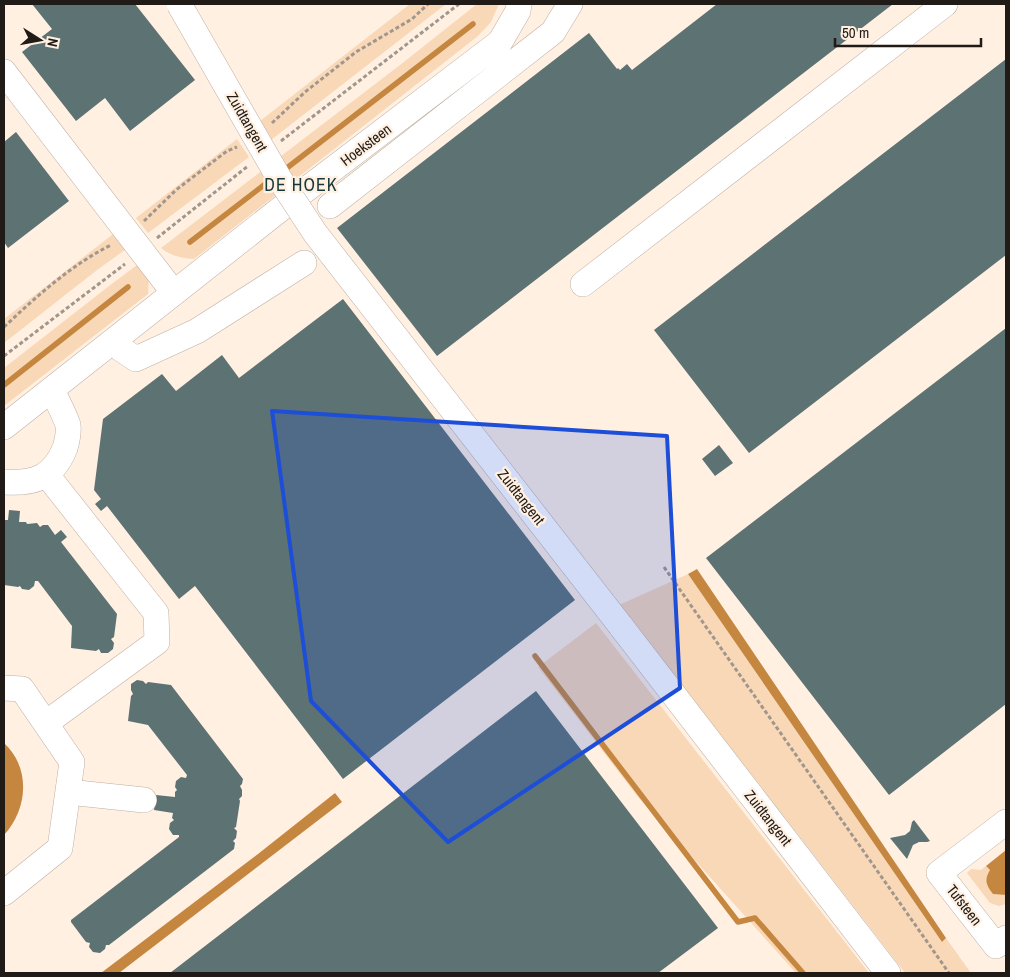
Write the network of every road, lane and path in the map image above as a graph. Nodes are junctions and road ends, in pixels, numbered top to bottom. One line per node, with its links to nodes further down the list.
1 (179, 4): 30 (street, Zuidtangent, bridge)
2 (428, 4): 8 (path)
3 (459, 4): 9 (path)
4 (519, 4): 15 (street, Hoeksteen)
5 (570, 4): 11 (street)
6 (945, 4): 14 (street)
7 (4, 72): 12 (street)
8 (270, 125)
9 (281, 141)
10 (242, 145): 12 (path)
11 (330, 206)
12 (130, 235): 15 (street); 16 (path)
13 (304, 263): 17 (street)
14 (583, 284)
15 (174, 293): 17 (street, Hoeksteen)
16 (4, 327)
17 (114, 341): 18 (street, Hoeksteen)
18 (52, 390): 19 (street, Hoeksteen); 20 (street)
19 (4, 427)
20 (47, 475): 21 (street); 24 (street)
21 (4, 482)
22 (664, 567): 31 (path)
23 (4, 688): 24 (street)
24 (46, 723): 25 (street)
25 (68, 792): 26 (street); 28 (street)
26 (144, 800)
27 (1006, 822): 29 (street, Tufsteen)
28 (4, 893)
29 (1006, 938)
30 (888, 973)
31 (949, 973)

